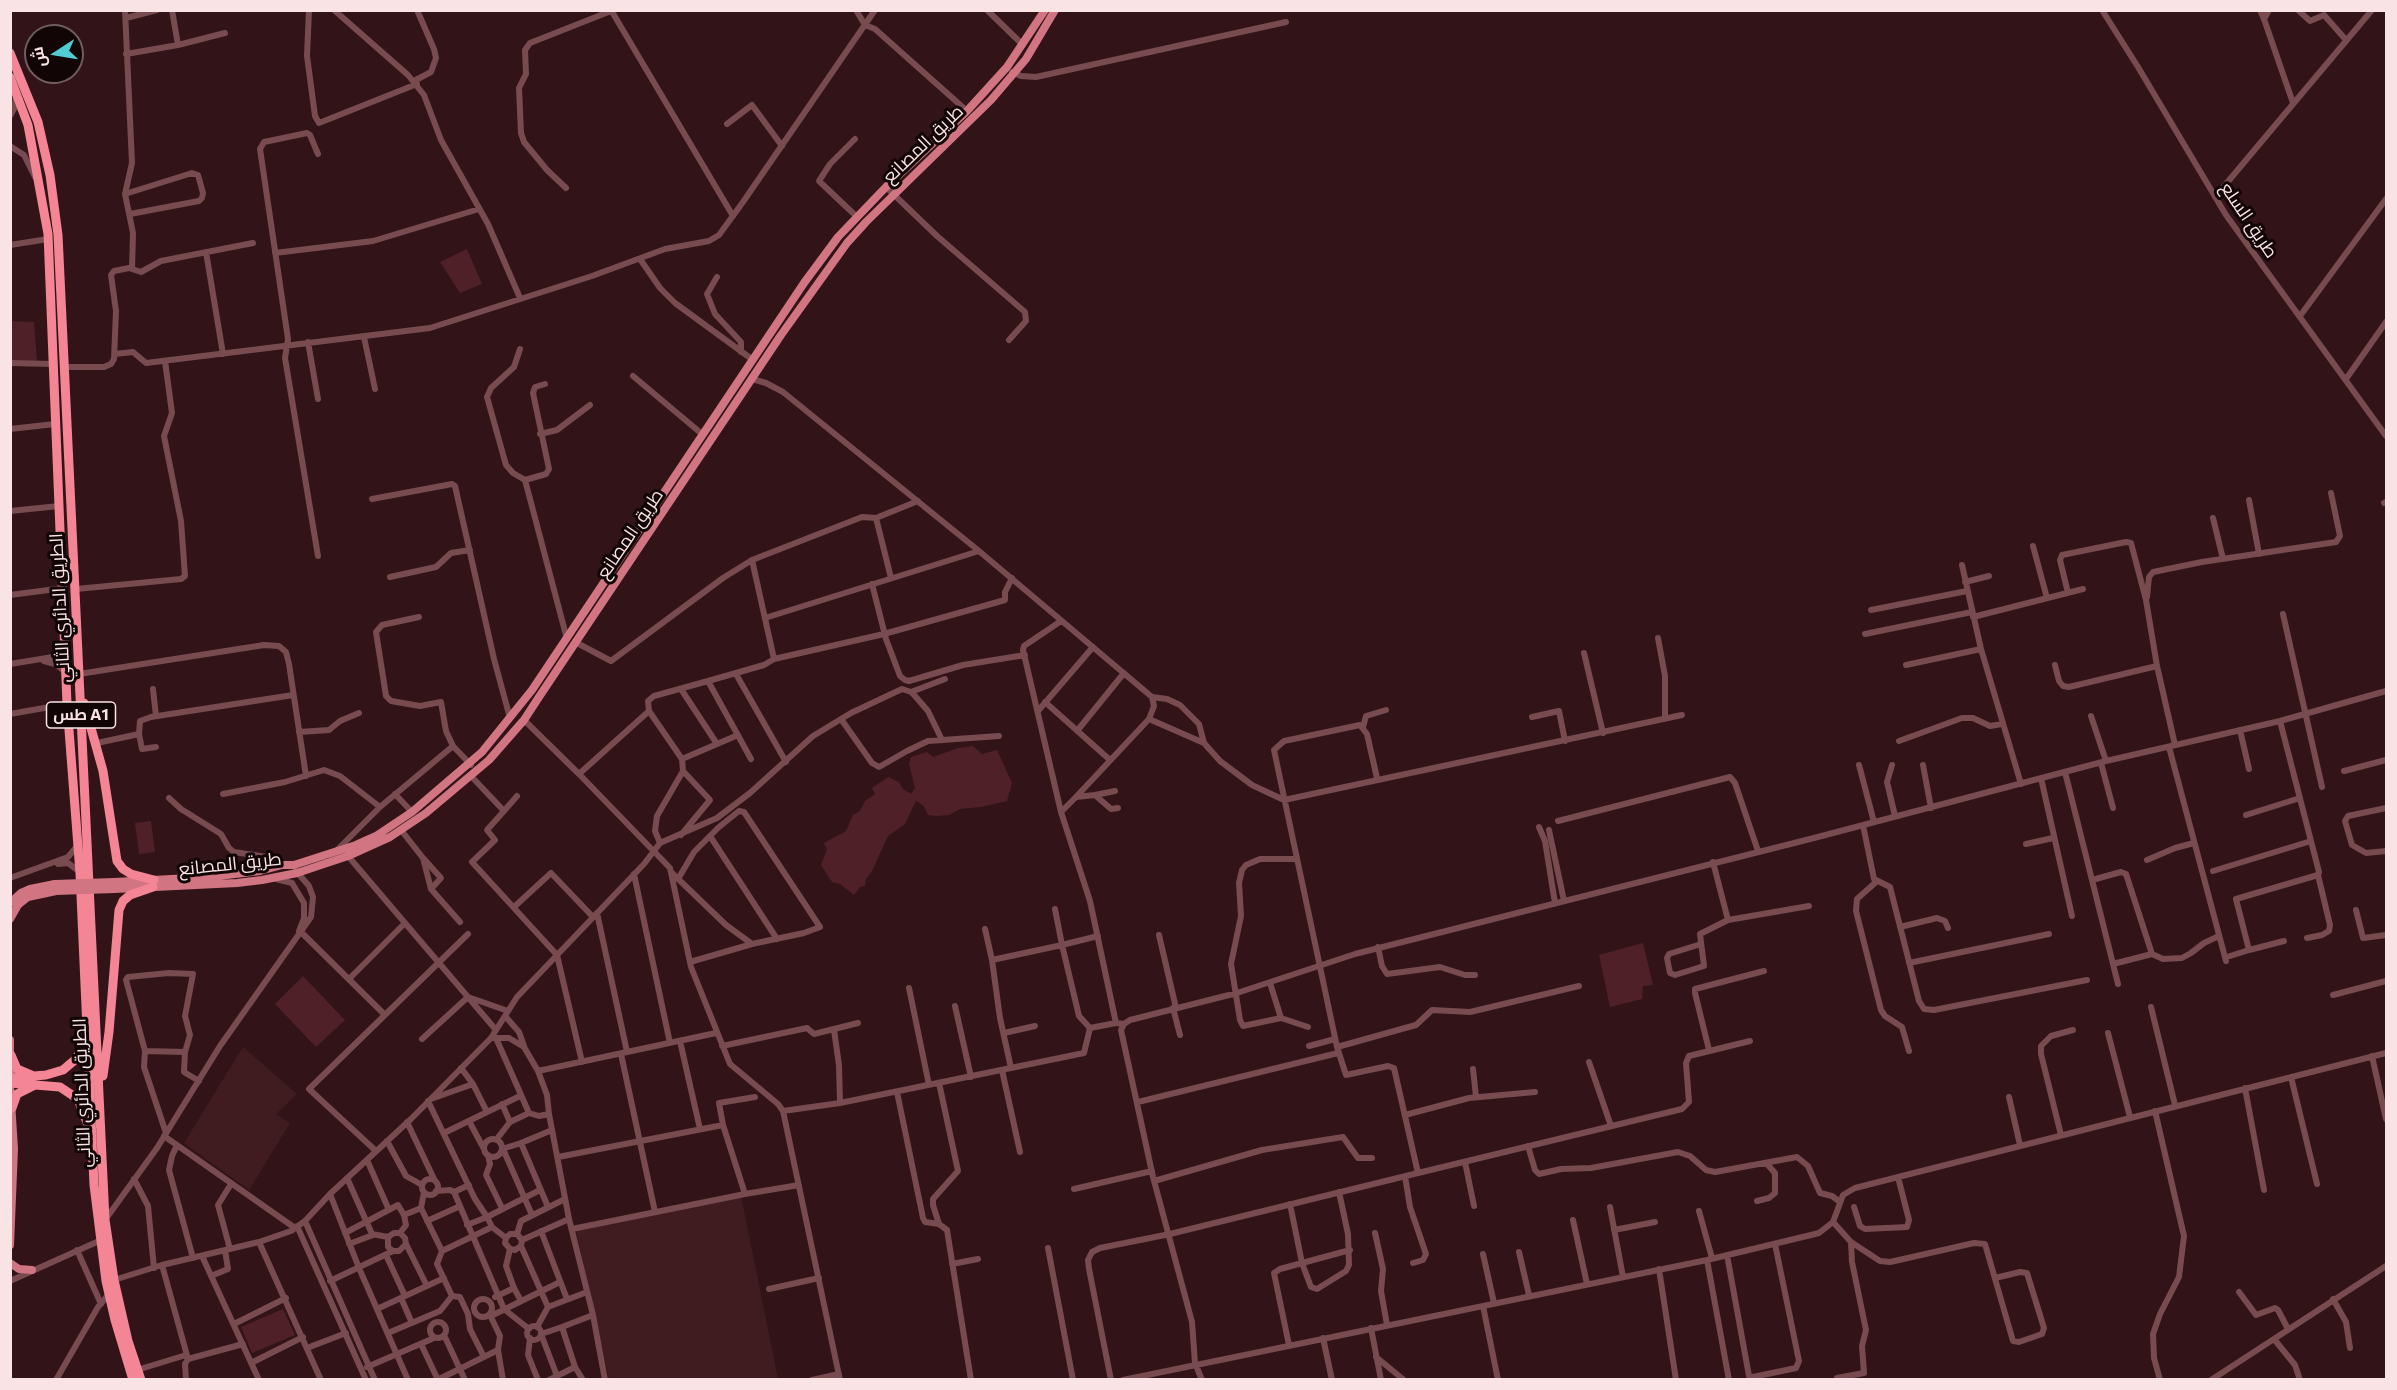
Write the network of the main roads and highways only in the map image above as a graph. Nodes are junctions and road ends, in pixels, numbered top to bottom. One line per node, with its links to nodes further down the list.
1 (1045, 10): 4 (main road, طريق المصانع)
2 (1055, 10): 4 (main road, طريق المصانع)
3 (10, 53): 6 (highway, الطريق الدائري الثاني / طس A1)
4 (1011, 70): 7 (main road, طريق المصانع); 7 (main road, طريق المصانع)
5 (10, 77): 12 (highway, الطريق الدائري الثاني / طس A1)
6 (80, 687): 8 (highway); 18 (highway, الطريق الدائري الثاني / طس A1)
7 (296, 869): 8 (main road, طريق المصانع); 8 (main road, طريق المصانع)
8 (153, 883): 9 (main road, طريق المصانع, bridge); 18 (highway)
9 (55, 888): 10 (main road); 11 (main road)
10 (10, 903)
11 (10, 919)
12 (87, 1020): 16 (highway); 20 (highway, الطريق الدائري الثاني / طس A1)
13 (10, 1040): 14 (main road)
14 (11, 1055): 15 (main road); 16 (highway)
15 (10, 1077): 16 (highway)
16 (38, 1080): 17 (highway); 19 (highway); 20 (highway)
17 (10, 1085): 19 (main road)
18 (99, 1106): 27 (highway, الطريق الدائري الثاني / طس A1)
19 (12, 1108): 22 (main road)
20 (92, 1147): 26 (highway, الطريق الدائري الثاني / طس A1)
21 (10, 1166): 22 (main road)
22 (12, 1175): 23 (main road)
23 (10, 1245)
24 (10, 1263): 25 (main road)
25 (32, 1270)
26 (133, 1380)
27 (141, 1380)

